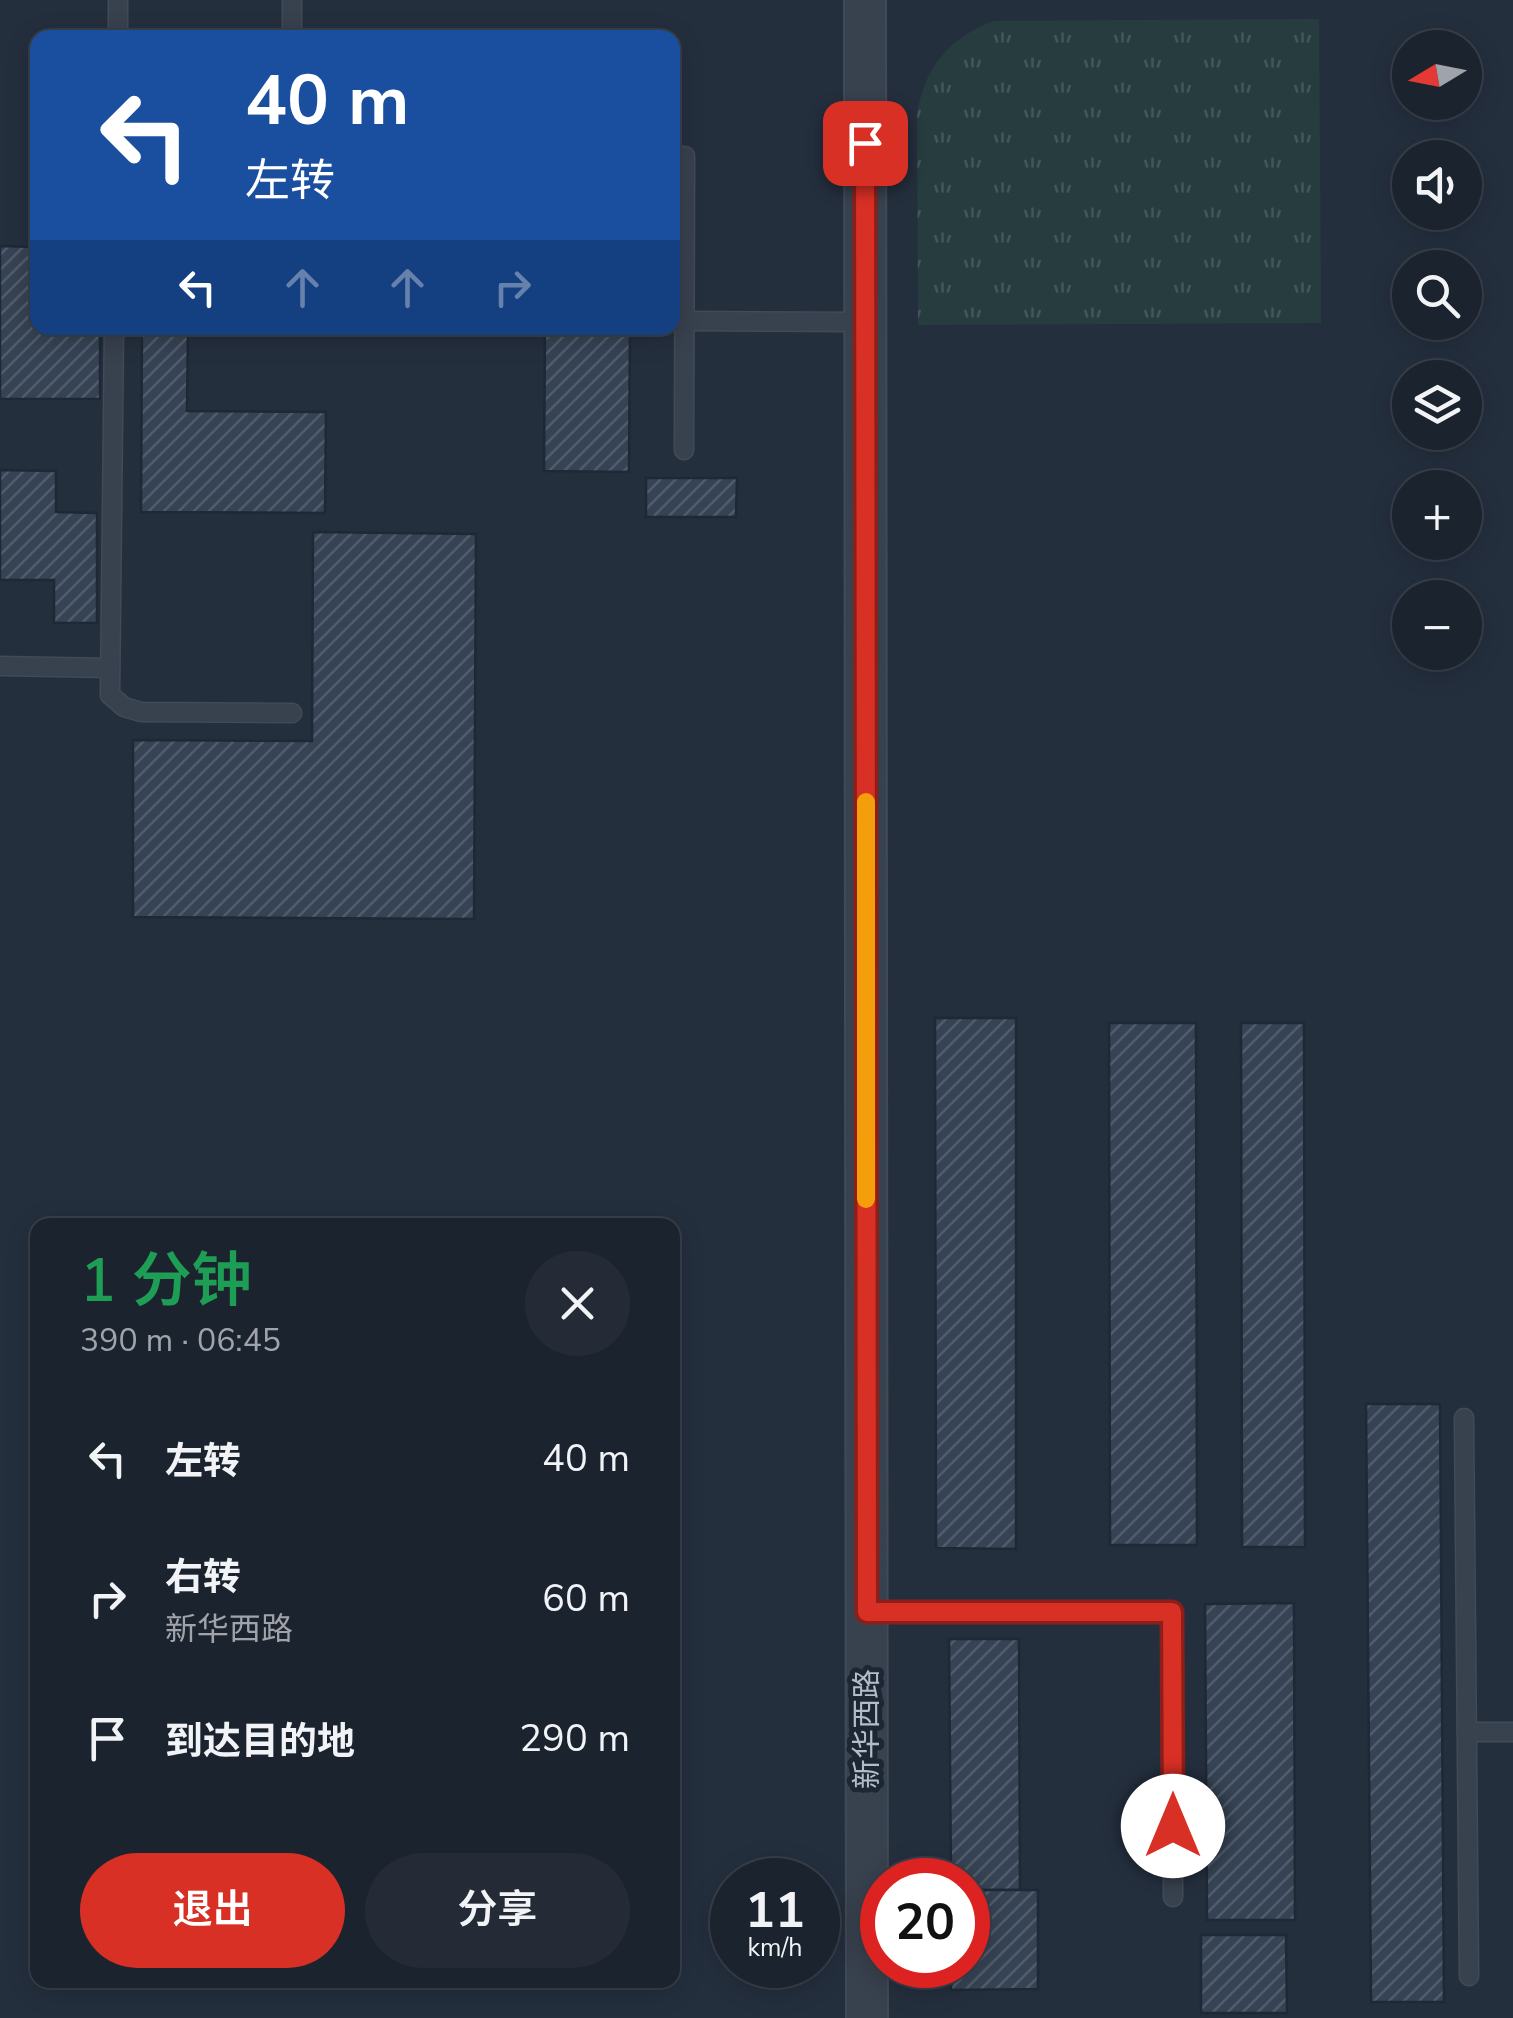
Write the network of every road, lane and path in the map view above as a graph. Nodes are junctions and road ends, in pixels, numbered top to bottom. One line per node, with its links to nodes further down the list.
1 (118, 0): 4 (lane)
2 (292, 0): 5 (lane)
3 (865, 0): 8 (street, 新华西路)
4 (118, 30)
5 (292, 30)
6 (680, 156): 7 (lane)
7 (684, 321): 8 (lane); 10 (lane)
8 (865, 322): 15 (street, 新华西路)
9 (114, 335): 12 (lane)
10 (684, 450)
11 (0, 666): 12 (lane)
12 (110, 668): 13 (lane)
13 (292, 713)
14 (1464, 1418): 16 (lane)
15 (867, 1612): 18 (lane); 20 (street, 新华西路)
16 (1467, 1732): 17 (lane); 19 (lane)
17 (1513, 1732)
18 (1173, 1897)
19 (1469, 1976)
20 (867, 2018)

